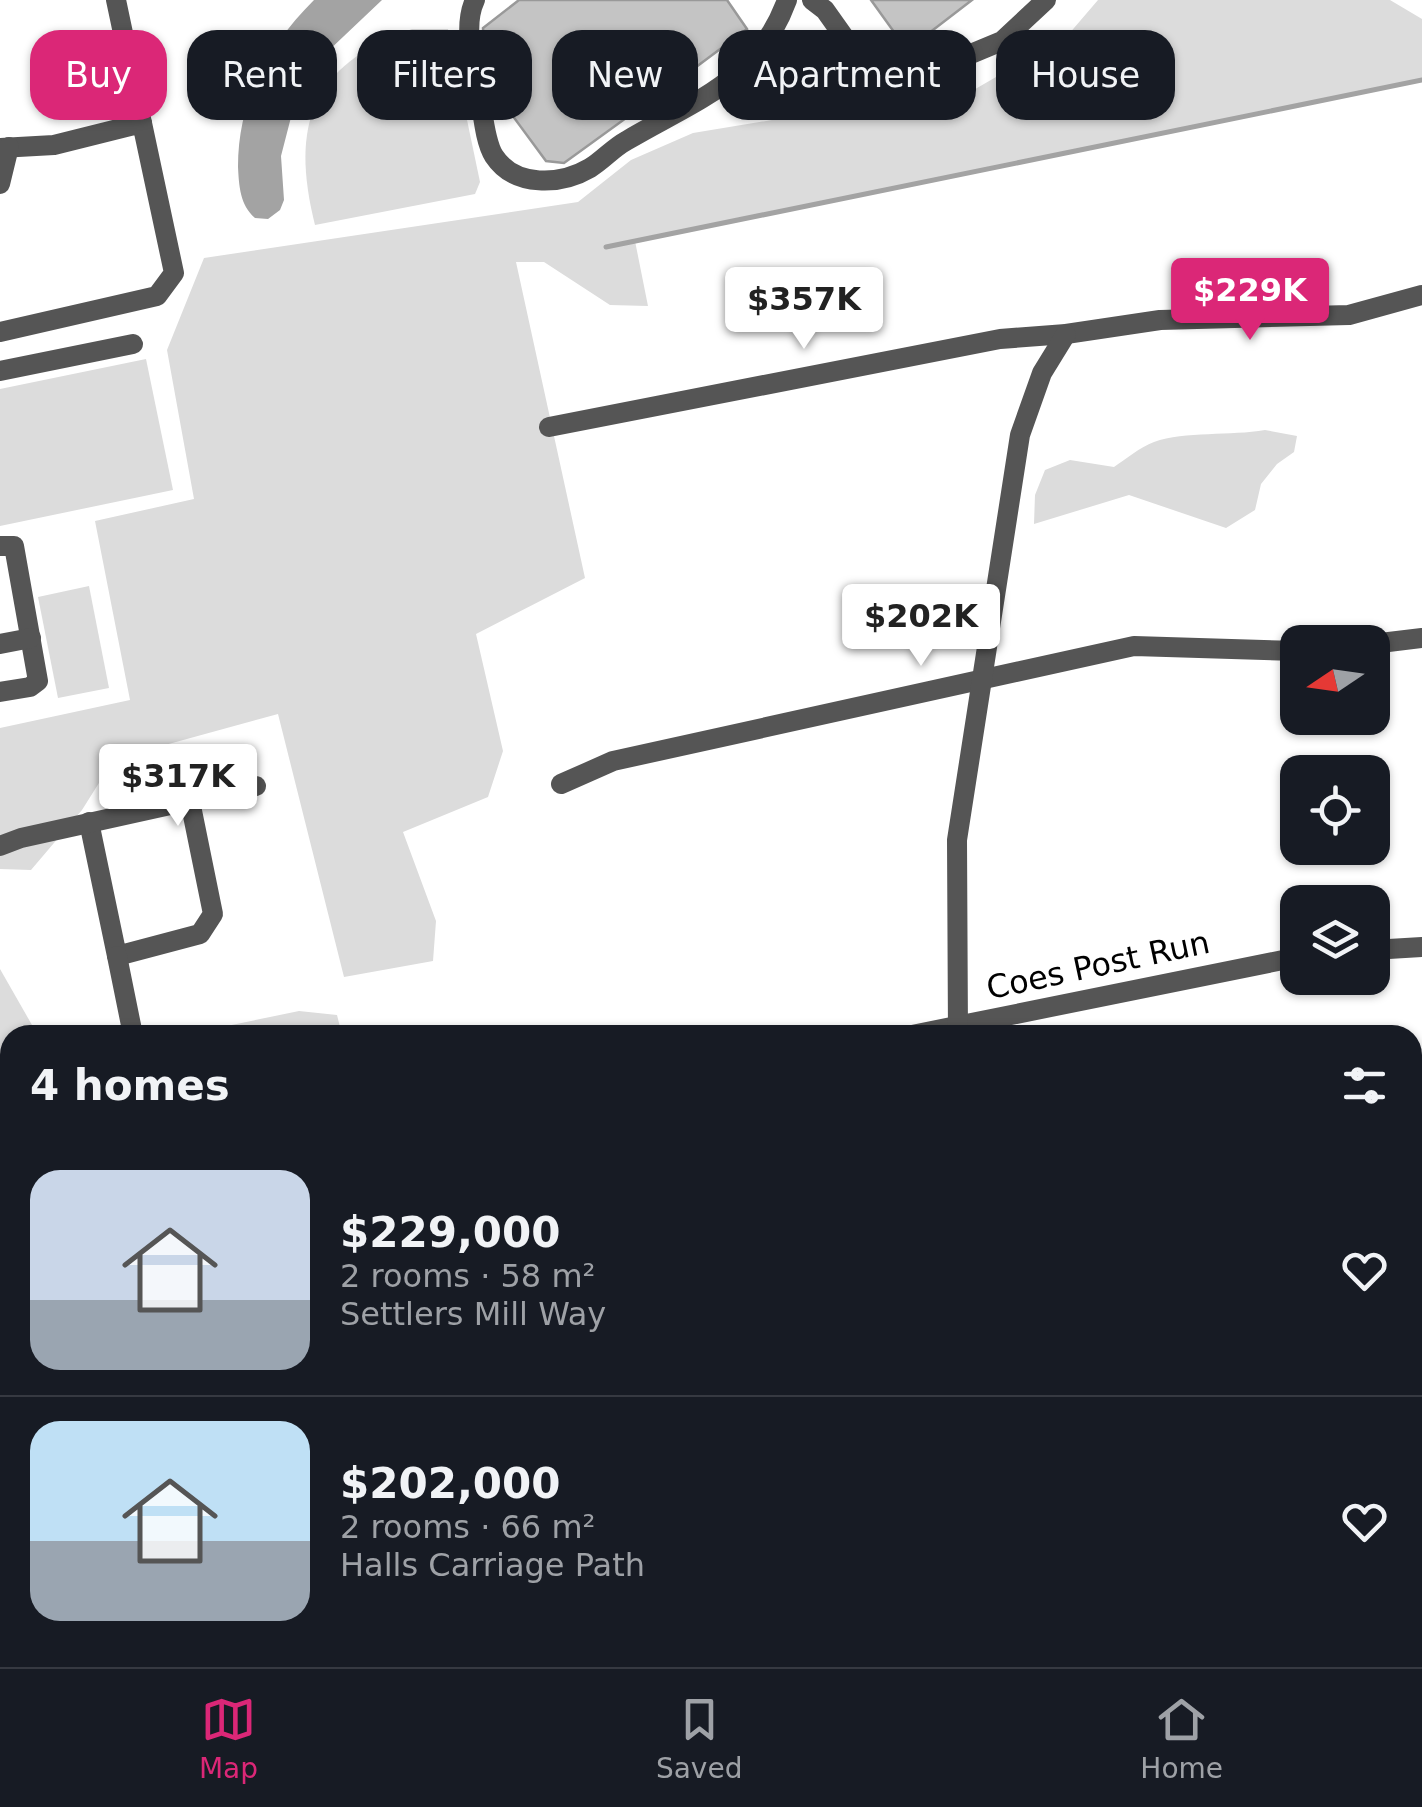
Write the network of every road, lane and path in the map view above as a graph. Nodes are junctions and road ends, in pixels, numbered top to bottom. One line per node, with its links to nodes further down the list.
1 (116, 0): 6 (street)
2 (475, 0): 3 (street)
3 (787, 0)
4 (812, 0): 5 (street)
5 (1046, 0)
6 (142, 123): 7 (street); 10 (street)
7 (4, 148): 8 (street)
8 (0, 184)
9 (1422, 295): 11 (street)
10 (0, 332)
11 (1066, 334): 14 (street); 23 (street)
12 (133, 344): 13 (street)
13 (0, 371)
14 (549, 427)
15 (0, 546): 16 (street)
16 (22, 590): 17 (street); 18 (street)
17 (0, 594)
18 (30, 638): 21 (street); 24 (street)
19 (1422, 638): 20 (street)
20 (1390, 642)
21 (0, 644)
22 (1280, 650): 23 (street)
23 (982, 682): 25 (street); 35 (street)
24 (0, 692)
25 (561, 784)
26 (256, 786): 27 (street)
27 (190, 801): 28 (street); 32 (street)
28 (89, 822): 29 (street); 32 (street)
29 (0, 846)
30 (1422, 947): 31 (street)
31 (1390, 949)
32 (117, 956): 34 (street)
33 (1280, 961): 36 (street, Coes Post Run)
34 (131, 1025)
35 (958, 1025)
36 (981, 1025)

